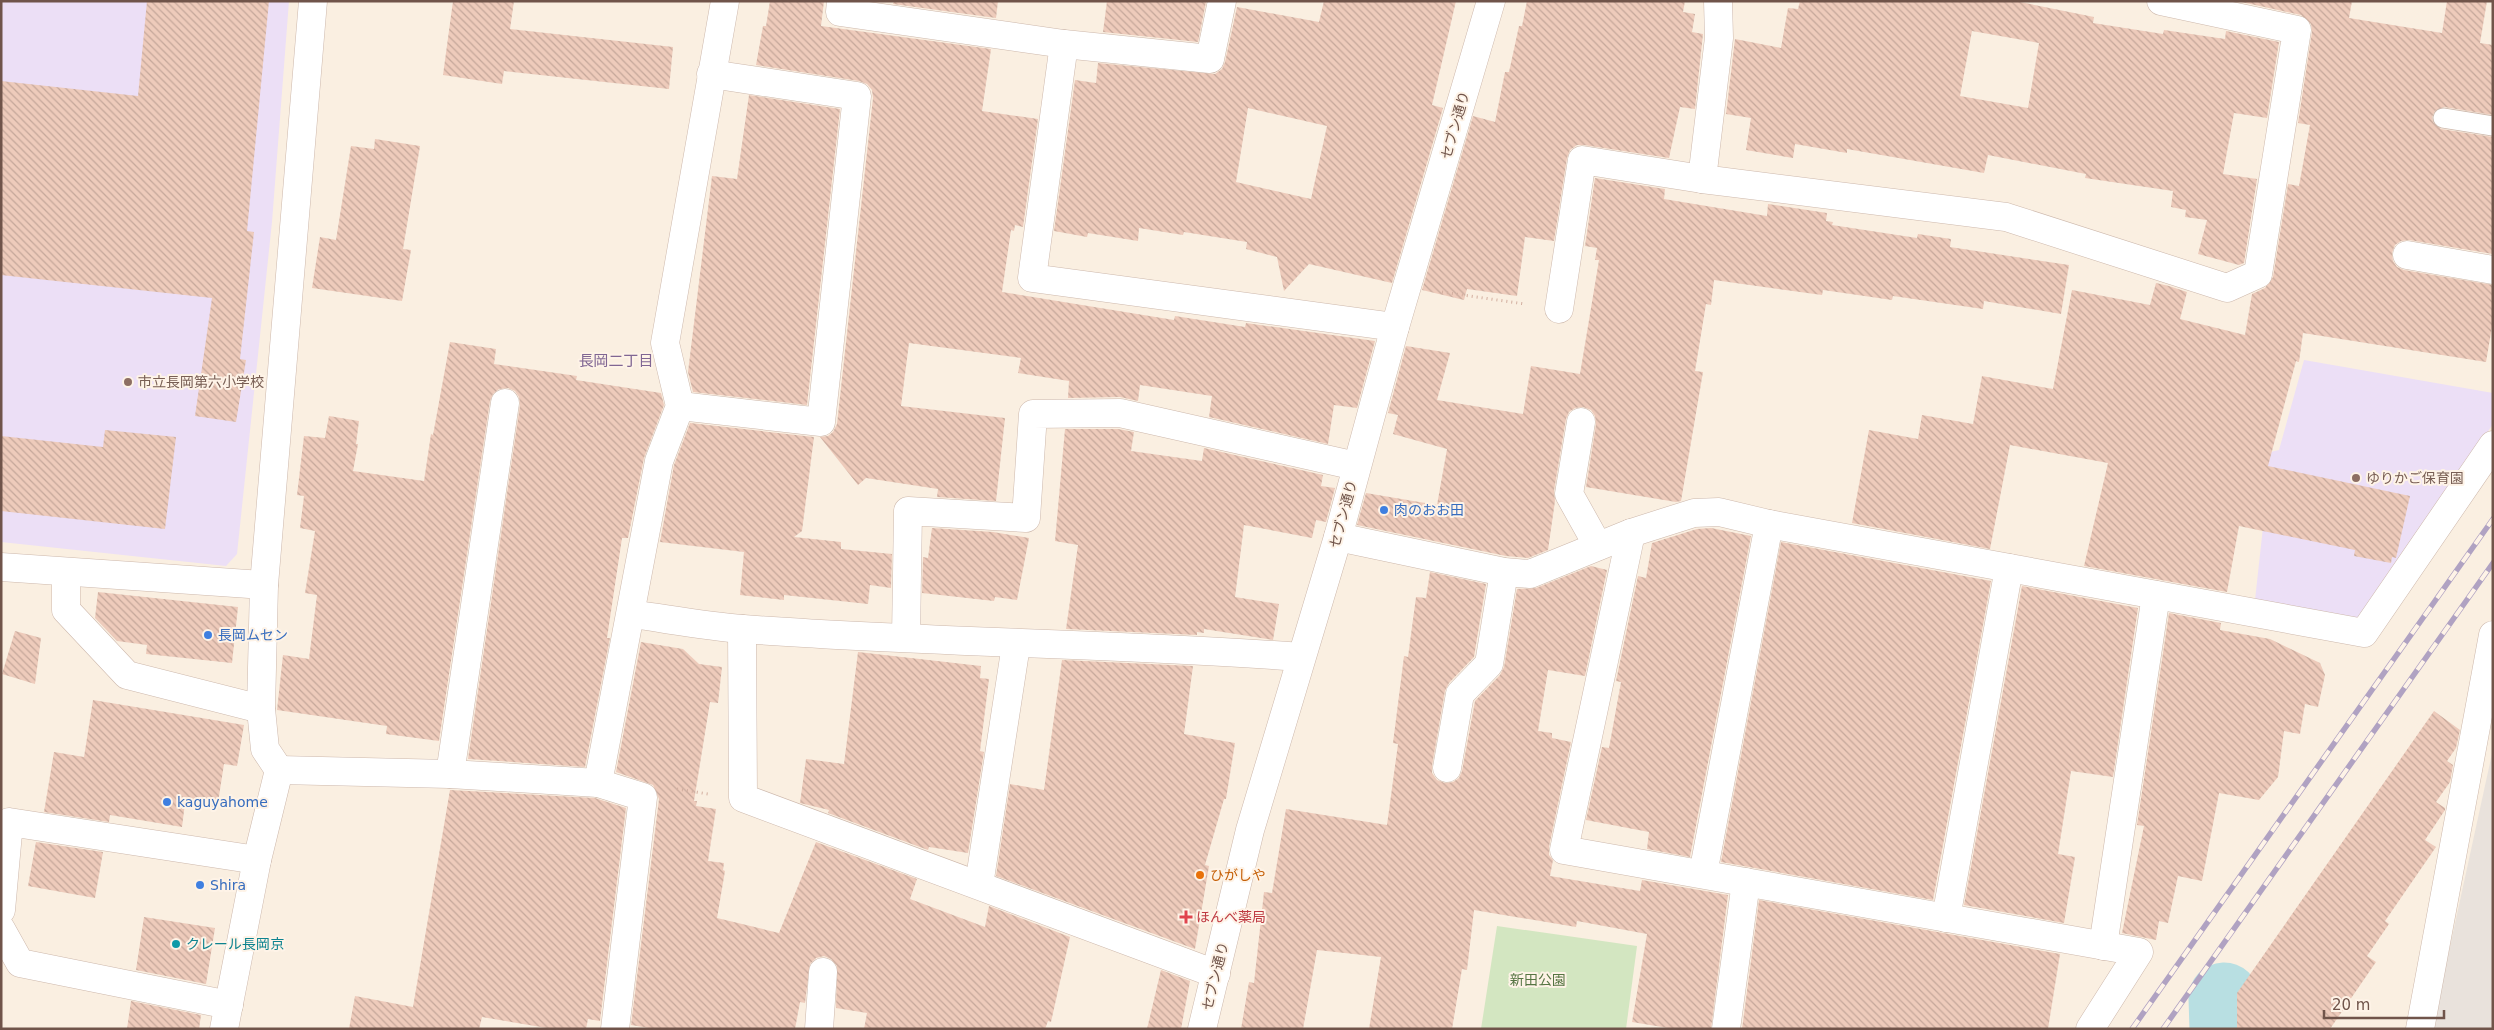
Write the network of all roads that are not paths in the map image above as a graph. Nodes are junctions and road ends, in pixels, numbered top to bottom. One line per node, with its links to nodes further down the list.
1 (313, 1): 30 (street)
2 (725, 1): 9 (street)
3 (841, 1): 8 (street)
4 (1222, 1): 8 (street)
5 (1492, 1): 16 (street, セブン通り)
6 (1718, 1): 12 (street)
7 (2162, 1): 12 (street)
8 (1064, 44): 16 (street)
9 (711, 74): 18 (street); 18 (street)
10 (2443, 118): 11 (lane)
11 (2493, 126)
12 (1702, 178): 15 (street)
13 (2406, 255): 14 (street)
14 (2493, 270)
15 (1559, 309)
16 (1395, 327): 21 (street, セブン通り)
17 (504, 403): 41 (street)
18 (680, 406): 32 (street)
19 (1580, 422): 25 (street)
20 (2493, 445): 31 (street)
21 (1356, 466): 24 (street, セブン通り); 35 (street)
22 (1769, 524): 23 (street); 27 (street); 44 (street)
23 (1631, 533): 25 (street); 44 (street)
24 (1338, 537): 29 (street); 37 (street, セブン通り)
25 (1598, 546): 29 (street)
26 (1, 567): 28 (street)
27 (2009, 568): 31 (street); 48 (street)
28 (66, 572): 30 (street); 38 (street)
29 (1504, 572): 39 (street)
30 (264, 585): 38 (street)
31 (2156, 595): 50 (street)
32 (631, 614): 33 (street); 42 (street)
33 (742, 629): 35 (street); 46 (street)
34 (2493, 635): 59 (street)
35 (906, 637): 36 (street)
36 (1016, 644): 37 (street); 46 (street)
37 (1300, 657): 52 (street, セブン通り)
38 (261, 709): 40 (street)
39 (1447, 768)
40 (279, 770): 41 (street); 43 (street)
41 (450, 774): 42 (street)
42 (598, 783): 54 (street)
43 (257, 860): 47 (street); 53 (street)
44 (1703, 874): 45 (street)
45 (1746, 882): 48 (street); 57 (street)
46 (979, 885): 52 (street)
47 (1, 910)
48 (1946, 918): 50 (street)
49 (1, 929): 53 (street)
50 (2103, 946): 58 (street)
51 (823, 972): 55 (street)
52 (1216, 974): 56 (street, セブン通り)
53 (226, 1017)
54 (615, 1029)
55 (819, 1029)
56 (1202, 1029)
57 (1726, 1029)
58 (2090, 1029)
59 (2420, 1029)

